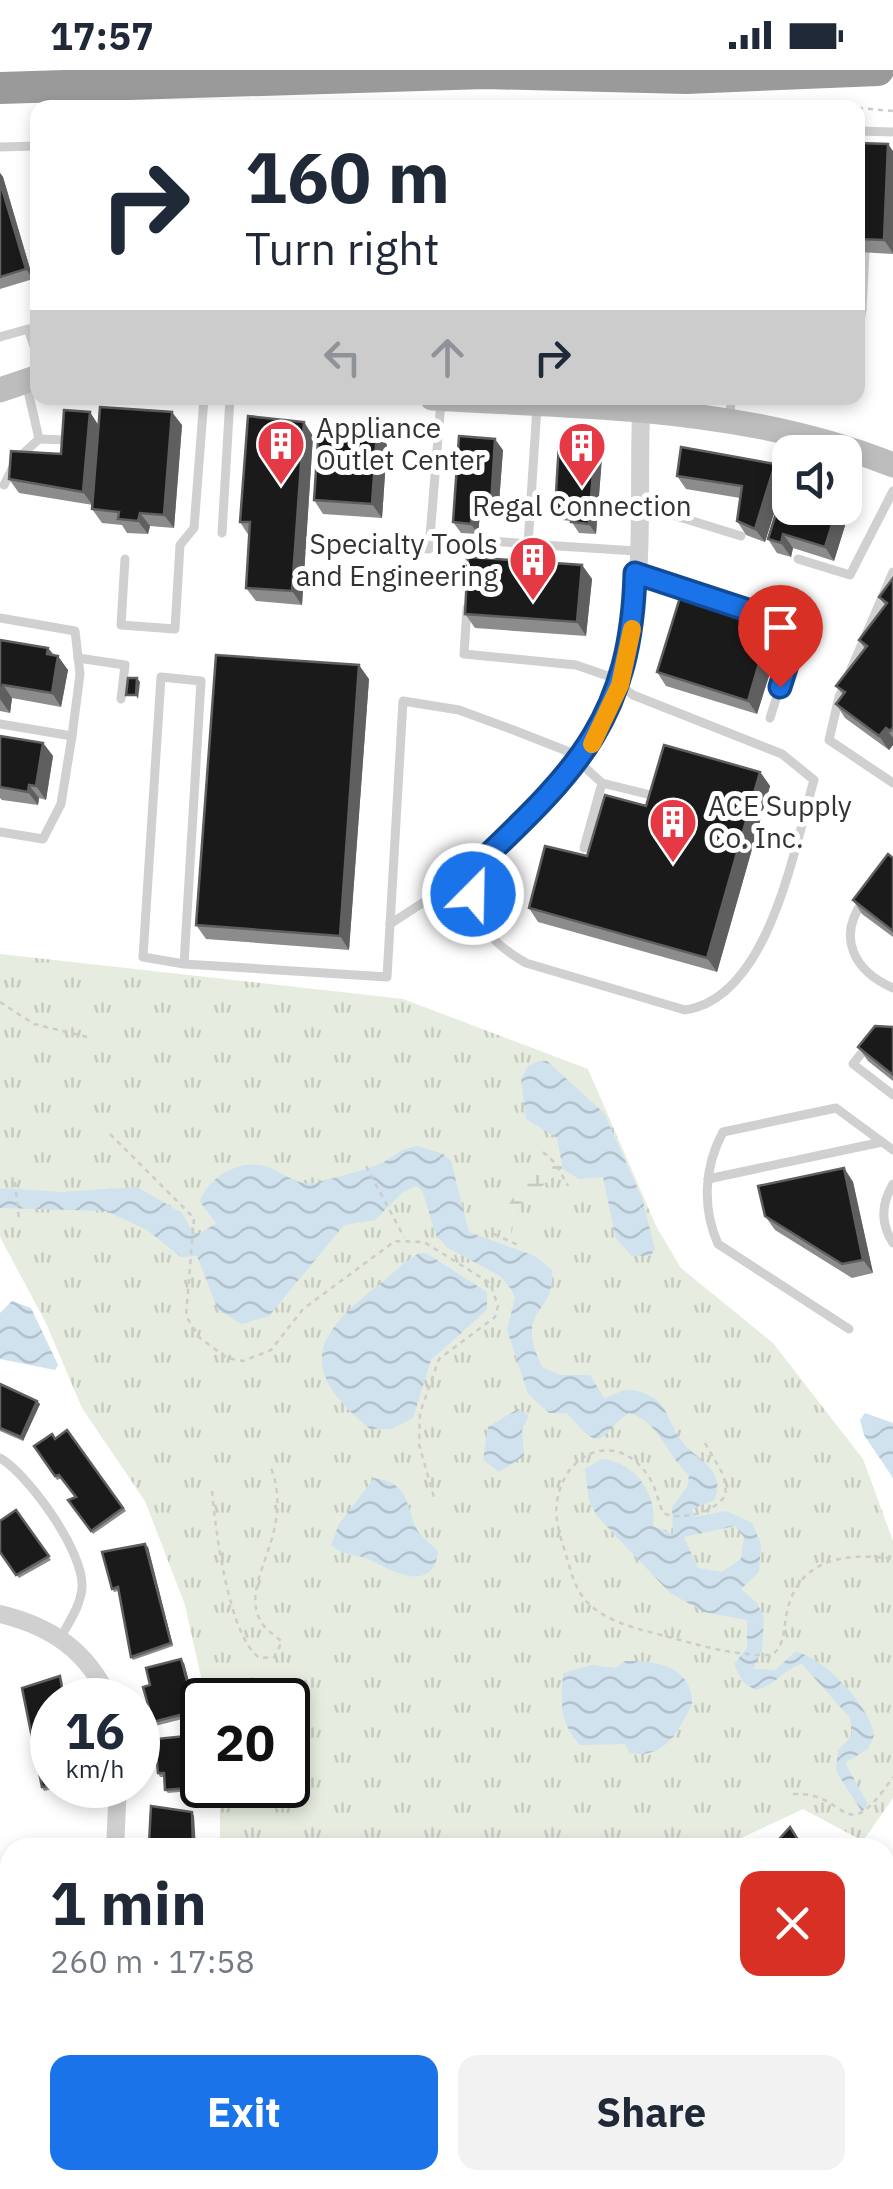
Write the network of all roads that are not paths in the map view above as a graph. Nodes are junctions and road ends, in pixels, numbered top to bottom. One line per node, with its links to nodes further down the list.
1 (878, 70): 2 (highway)
2 (0, 88)
3 (865, 131): 4 (lane)
4 (893, 132)
5 (30, 146): 6 (lane)
6 (0, 147)
7 (0, 338): 8 (lane)
8 (30, 343)
9 (30, 373): 10 (street)
10 (0, 390)
11 (37, 405): 19 (lane)
12 (203, 405): 30 (lane)
13 (230, 405): 25 (lane)
14 (440, 405): 27 (lane)
15 (551, 405): 28 (lane)
16 (575, 405): 18 (street)
17 (730, 409): 18 (street); 21 (street)
18 (640, 413): 24 (street)
19 (39, 438): 20 (lane); 22 (lane)
20 (68, 440)
21 (893, 464)
22 (4, 485)
23 (893, 492): 31 (lane)
24 (638, 504): 26 (lane); 29 (street)
25 (222, 532)
26 (741, 536)
27 (330, 542)
28 (528, 544): 29 (lane); 34 (lane)
29 (636, 551): 33 (street)
30 (126, 559)
31 (798, 560)
32 (893, 572): 44 (lane)
33 (635, 573): 38 (street); 40 (lane)
34 (468, 585)
35 (467, 602): 38 (lane)
36 (0, 618): 37 (lane)
37 (78, 658): 39 (lane); 42 (lane)
38 (620, 685): 43 (street); 49 (lane)
39 (121, 699)
40 (770, 718)
41 (0, 724): 42 (lane)
42 (72, 736): 47 (lane)
43 (578, 762): 45 (lane); 49 (street); 51 (lane)
44 (893, 782)
45 (602, 783): 46 (lane); 48 (lane)
46 (654, 796)
47 (0, 832)
48 (584, 848)
49 (470, 872): 51 (lane)
50 (873, 889): 53 (lane)
51 (390, 924): 52 (lane)
52 (184, 964): 52 (lane)
53 (893, 988)
54 (879, 1031): 55 (lane)
55 (893, 1095)
56 (882, 1142): 57 (lane); 58 (lane); 58 (lane)
57 (893, 1150)
58 (708, 1179): 61 (lane)
59 (893, 1184): 60 (lane)
60 (893, 1243)
61 (849, 1329)
62 (0, 1458): 64 (lane)
63 (0, 1614): 64 (street)
64 (62, 1638): 65 (street)
65 (97, 1678)
66 (117, 1808): 67 (street)
67 (115, 1838)

